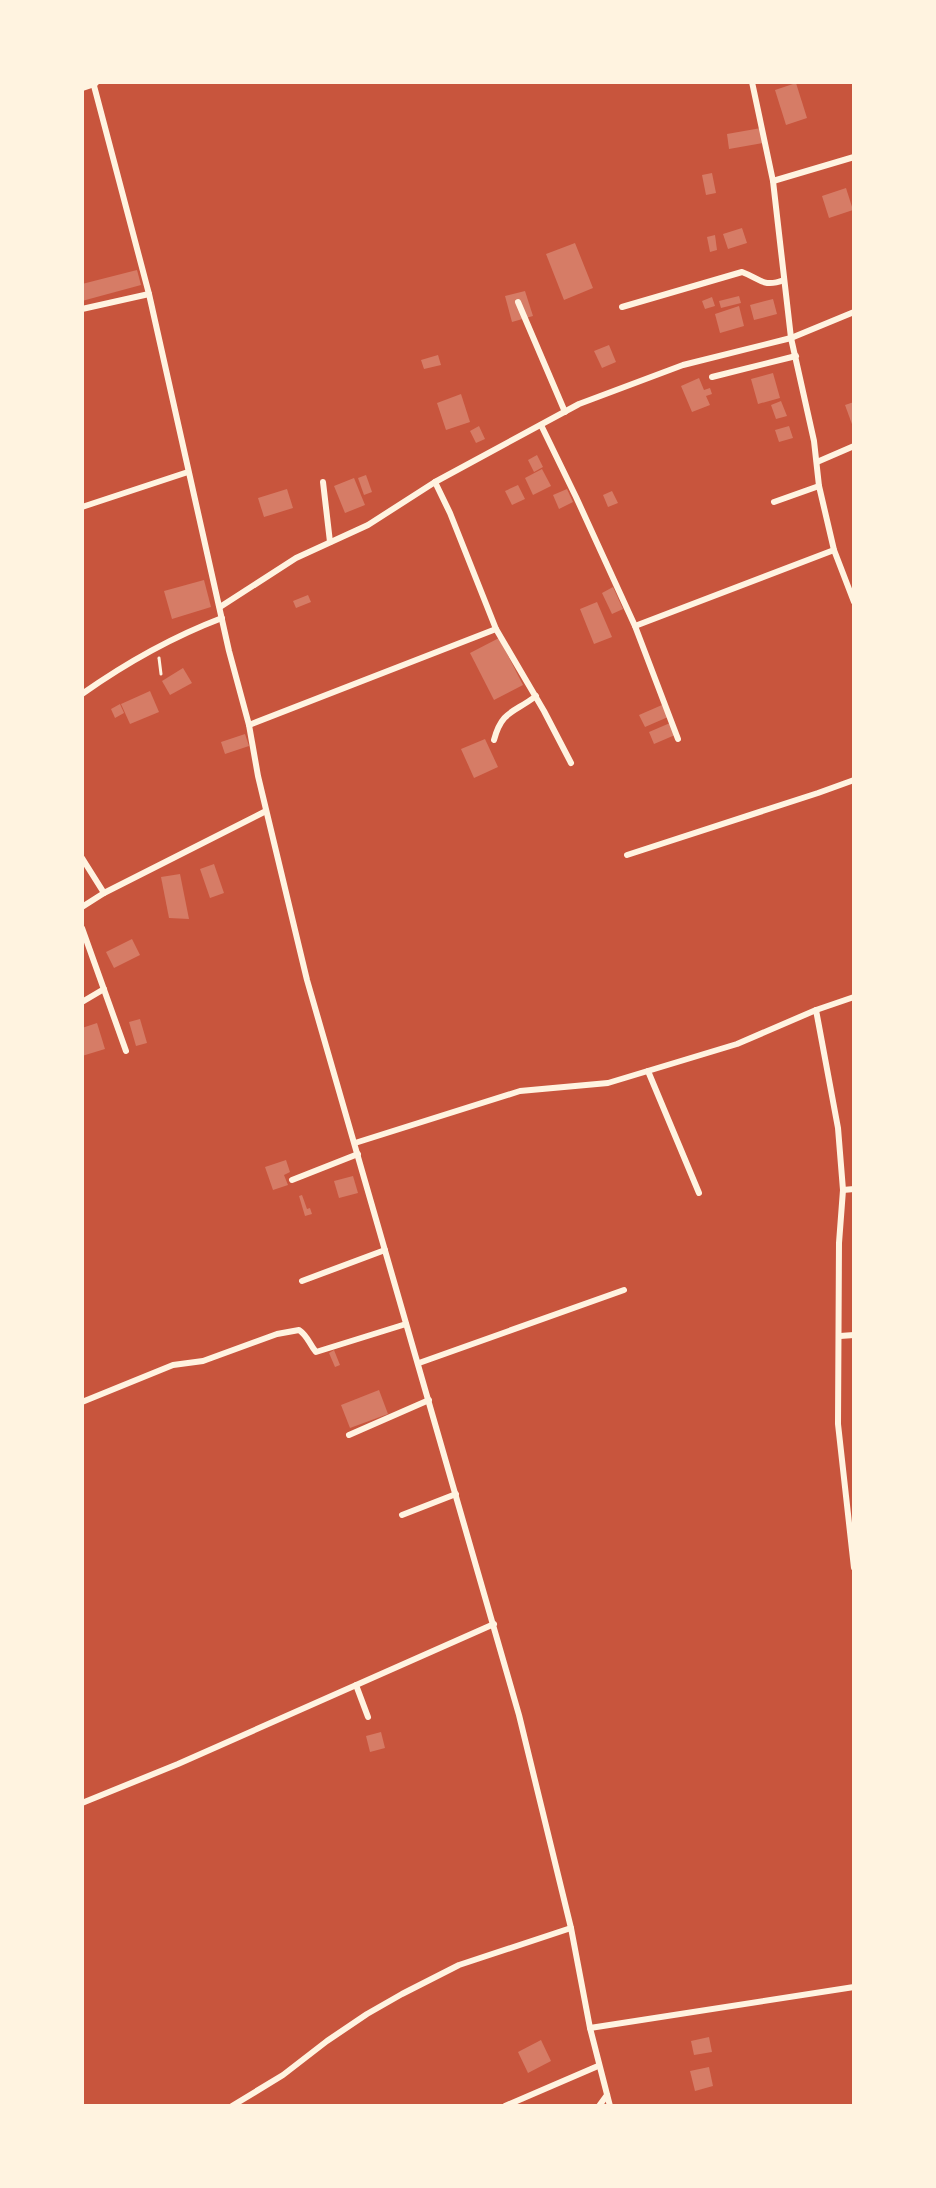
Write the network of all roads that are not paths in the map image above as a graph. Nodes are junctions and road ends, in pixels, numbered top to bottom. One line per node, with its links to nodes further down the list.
1 (752, 82): 5 (street)
2 (93, 83): 3 (street); 7 (street)
3 (82, 86)
4 (854, 157): 5 (street)
5 (773, 181): 6 (street)
6 (784, 280): 9 (street); 12 (street)
7 (149, 294): 10 (street); 19 (street)
8 (519, 302): 15 (street)
9 (622, 307)
10 (82, 309)
11 (854, 312): 12 (street)
12 (791, 338): 13 (street); 15 (street)
13 (796, 356): 14 (street); 18 (street)
14 (712, 376)
15 (565, 412): 16 (street)
16 (541, 424): 21 (street); 30 (street)
17 (854, 446): 18 (street)
18 (817, 462): 22 (street)
19 (188, 472): 24 (street); 28 (street)
20 (323, 482): 25 (street)
21 (435, 482): 25 (street); 31 (street)
22 (819, 486): 23 (street); 26 (street)
23 (774, 502)
24 (82, 507)
25 (330, 542): 28 (street)
26 (834, 550): 27 (street); 30 (street)
27 (853, 598)
28 (220, 607): 29 (street)
29 (222, 618): 32 (street); 34 (street)
30 (634, 626): 35 (street)
31 (496, 629): 33 (street); 34 (street)
32 (82, 694)
33 (536, 696): 36 (street); 37 (street)
34 (249, 725): 39 (street)
35 (678, 738)
36 (494, 740)
37 (571, 763)
38 (854, 780): 40 (street)
39 (266, 811): 42 (street); 51 (street)
40 (627, 855)
41 (82, 858): 42 (street)
42 (104, 893): 43 (street)
43 (82, 907)
44 (82, 928): 45 (street)
45 (104, 989): 47 (street); 49 (street)
46 (854, 997): 48 (street)
47 (82, 1002)
48 (816, 1010): 50 (street); 55 (street)
49 (126, 1051)
50 (648, 1071): 51 (street); 56 (street)
51 (355, 1143): 52 (street)
52 (358, 1154): 53 (street); 57 (street)
53 (292, 1180)
54 (854, 1189): 55 (street)
55 (843, 1190): 62 (street)
56 (699, 1193)
57 (385, 1250): 58 (street); 60 (street)
58 (302, 1281)
59 (624, 1290): 63 (street)
60 (406, 1324): 63 (street); 65 (street)
61 (854, 1335): 62 (street)
62 (840, 1336): 69 (street)
63 (419, 1363): 64 (street)
64 (429, 1400): 66 (street); 67 (street)
65 (82, 1402)
66 (349, 1435)
67 (456, 1494): 68 (street); 70 (street)
68 (402, 1515)
69 (854, 1568)
70 (494, 1624): 71 (street); 74 (street)
71 (356, 1685): 72 (street); 73 (street)
72 (368, 1717)
73 (82, 1803)
74 (571, 1928): 76 (street); 79 (street)
75 (854, 1986): 76 (street)
76 (590, 2028): 77 (street)
77 (598, 2066): 78 (street); 80 (street)
78 (607, 2095): 81 (street); 82 (street)
79 (232, 2106)
80 (504, 2106)
81 (598, 2106)
82 (610, 2106)

